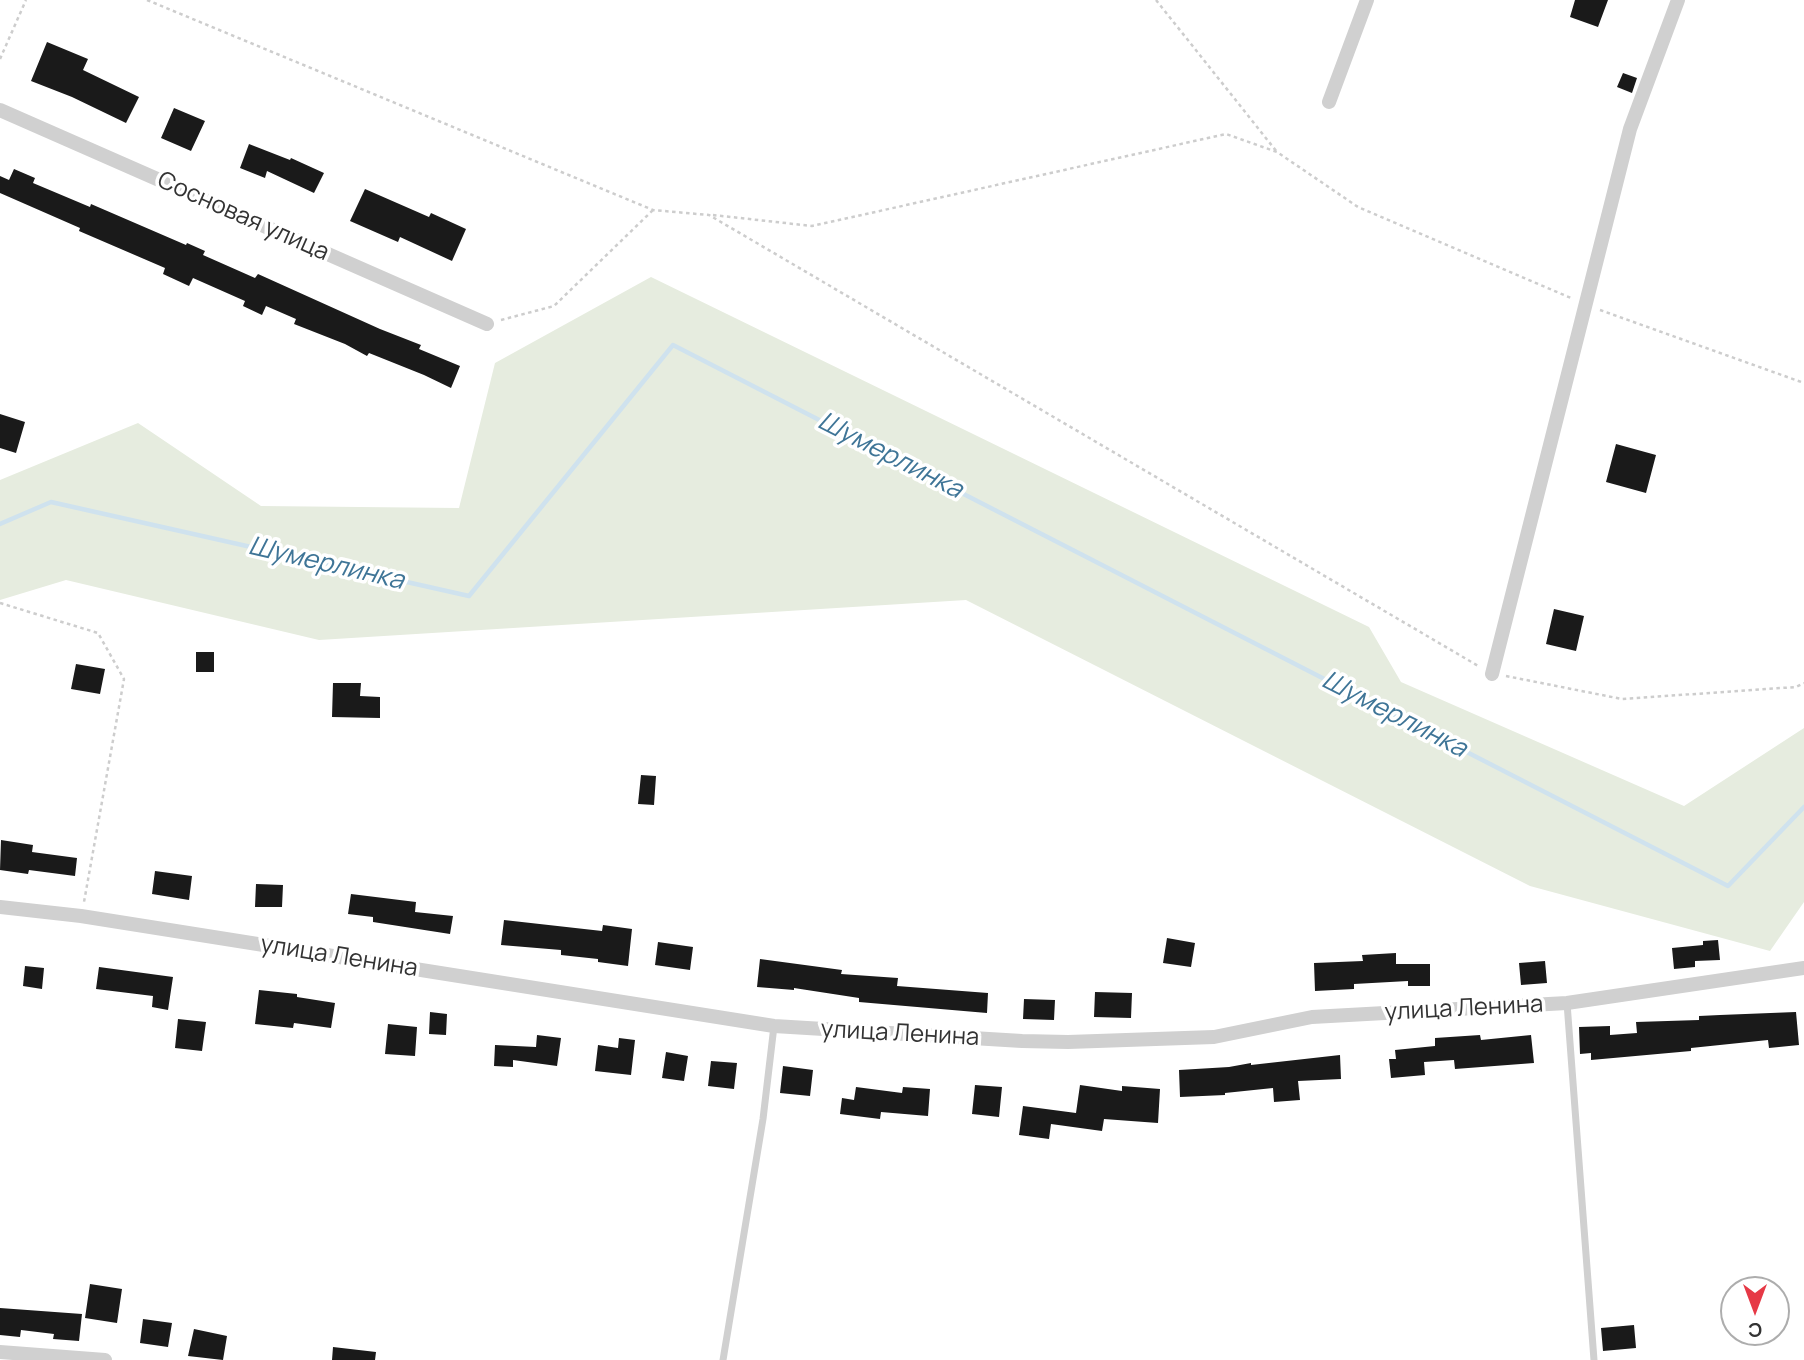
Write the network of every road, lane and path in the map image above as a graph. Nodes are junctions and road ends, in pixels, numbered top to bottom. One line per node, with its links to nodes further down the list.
1 (26, 0): 6 (path)
2 (147, 0): 10 (path)
3 (1156, 0): 9 (path)
4 (1367, 0): 7 (street)
5 (1678, 0): 12 (street)
6 (0, 59)
7 (1329, 102)
8 (0, 110): 13 (street, Сосновая улица)
9 (1277, 152): 11 (path); 12 (path)
10 (653, 210): 11 (path); 13 (path)
11 (709, 215): 16 (path)
12 (1585, 304): 14 (path); 16 (street)
13 (487, 324)
14 (1804, 383)
15 (0, 603): 19 (path)
16 (1492, 674): 17 (path)
17 (1804, 683)
18 (0, 907): 19 (street, улица Ленина)
19 (81, 916): 22 (street, улица Ленина)
20 (1804, 968): 21 (street, улица Ленина)
21 (1567, 1003): 22 (street, улица Ленина); 26 (lane)
22 (774, 1026): 25 (lane)
23 (0, 1352): 24 (street)
24 (105, 1360)
25 (723, 1360)
26 (1594, 1360)

